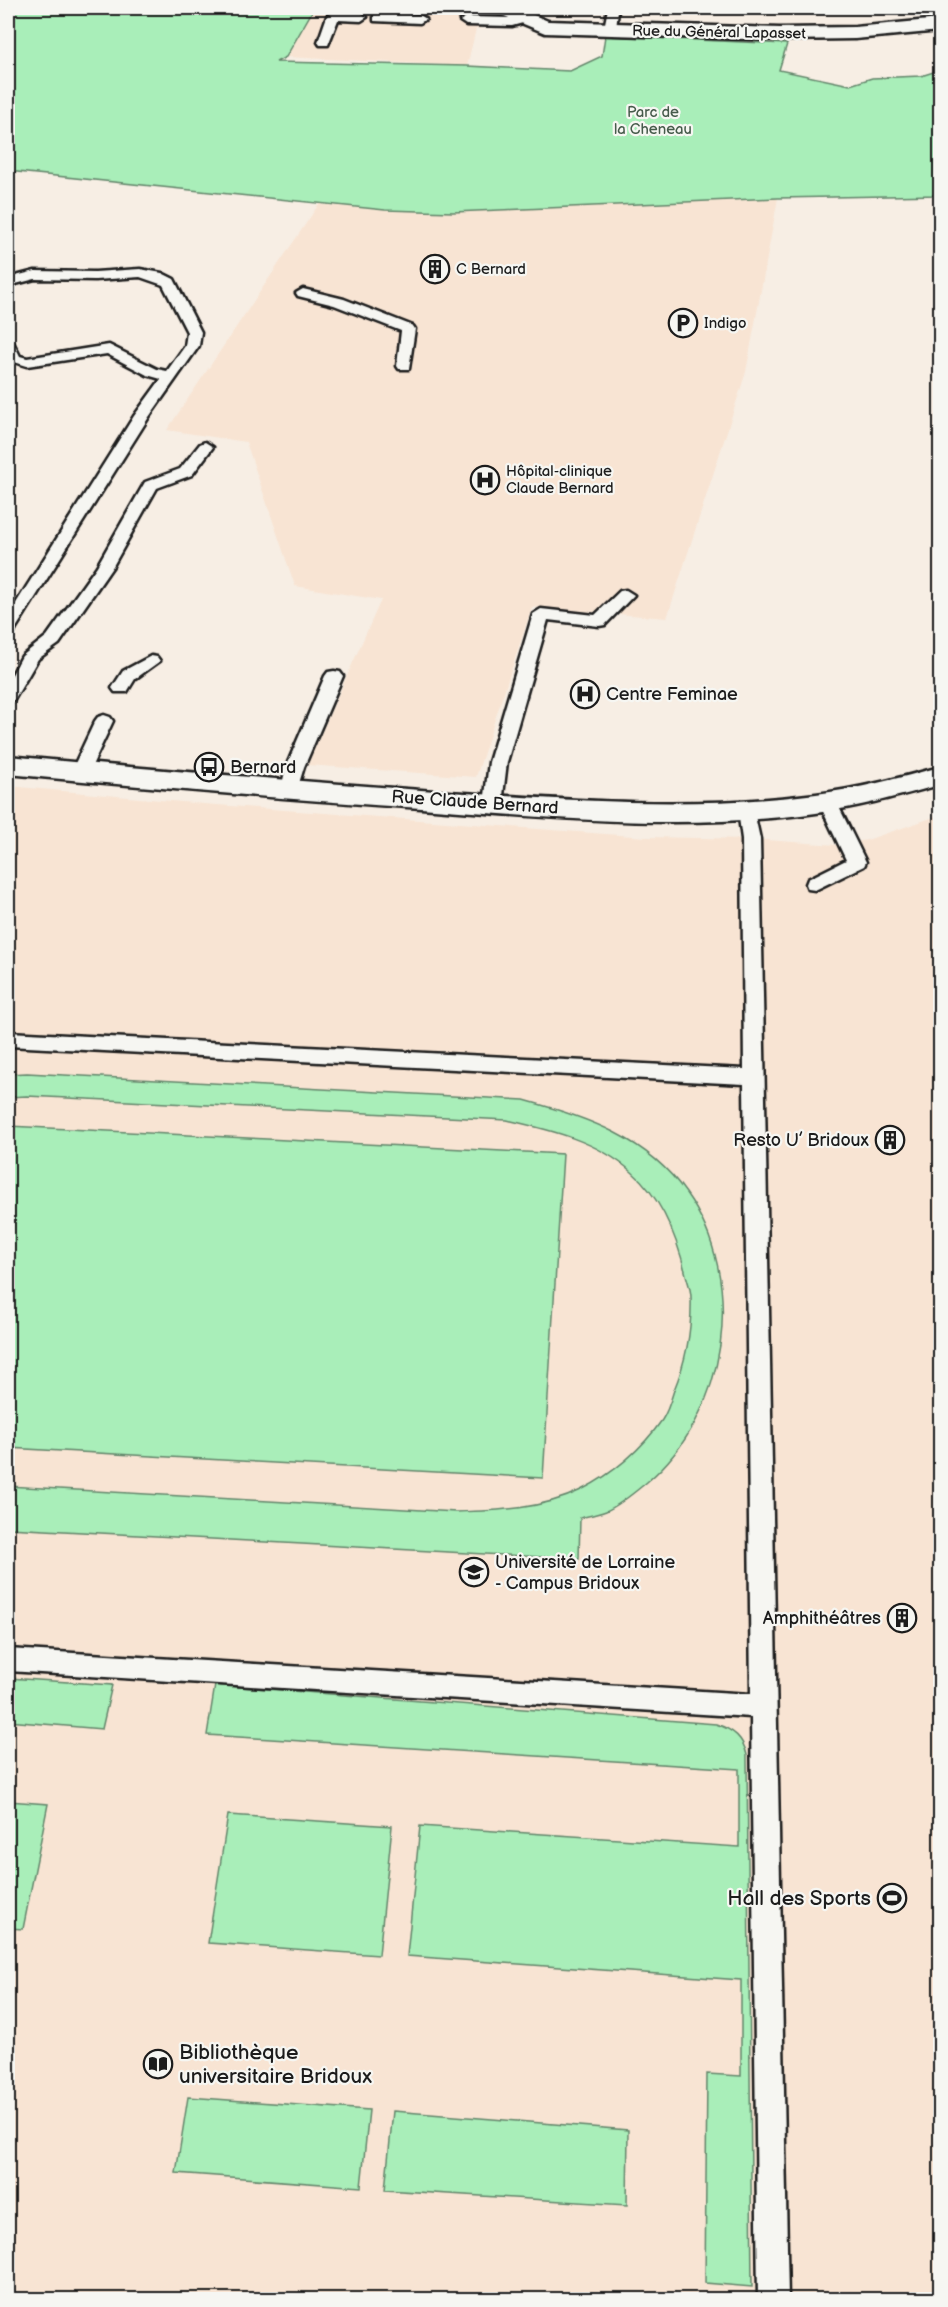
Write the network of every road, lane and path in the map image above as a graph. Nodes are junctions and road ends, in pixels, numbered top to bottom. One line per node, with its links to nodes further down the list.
1 (502, 8): 4 (street, Rue du Général Lapasset)
2 (361, 17): 8 (lane)
3 (378, 18): 5 (lane)
4 (526, 18): 6 (lane); 7 (street, Rue du Général Lapasset)
5 (420, 19)
6 (466, 21)
7 (940, 25)
8 (324, 42)
9 (8, 282): 13 (lane)
10 (303, 293): 12 (lane)
11 (8, 345): 13 (lane)
12 (404, 366)
13 (170, 376): 16 (lane)
14 (205, 447): 20 (lane)
15 (626, 595): 27 (lane)
16 (8, 628)
17 (151, 661): 19 (lane)
18 (334, 676): 25 (lane)
19 (121, 688)
20 (8, 696)
21 (104, 721): 23 (lane)
22 (8, 765): 23 (street, Rue Claude Bernard)
23 (80, 772): 25 (street, Rue Claude Bernard)
24 (940, 776): 26 (street, Rue Claude Bernard)
25 (290, 789): 27 (street, Rue Claude Bernard)
26 (828, 802): 28 (street, Rue Claude Bernard); 29 (lane)
27 (493, 804): 28 (street, Rue Claude Bernard)
28 (747, 811): 31 (lane)
29 (815, 884)
30 (8, 1039): 31 (lane)
31 (755, 1077): 33 (lane)
32 (8, 1660): 33 (lane)
33 (764, 1706): 34 (lane)
34 (773, 2300)

